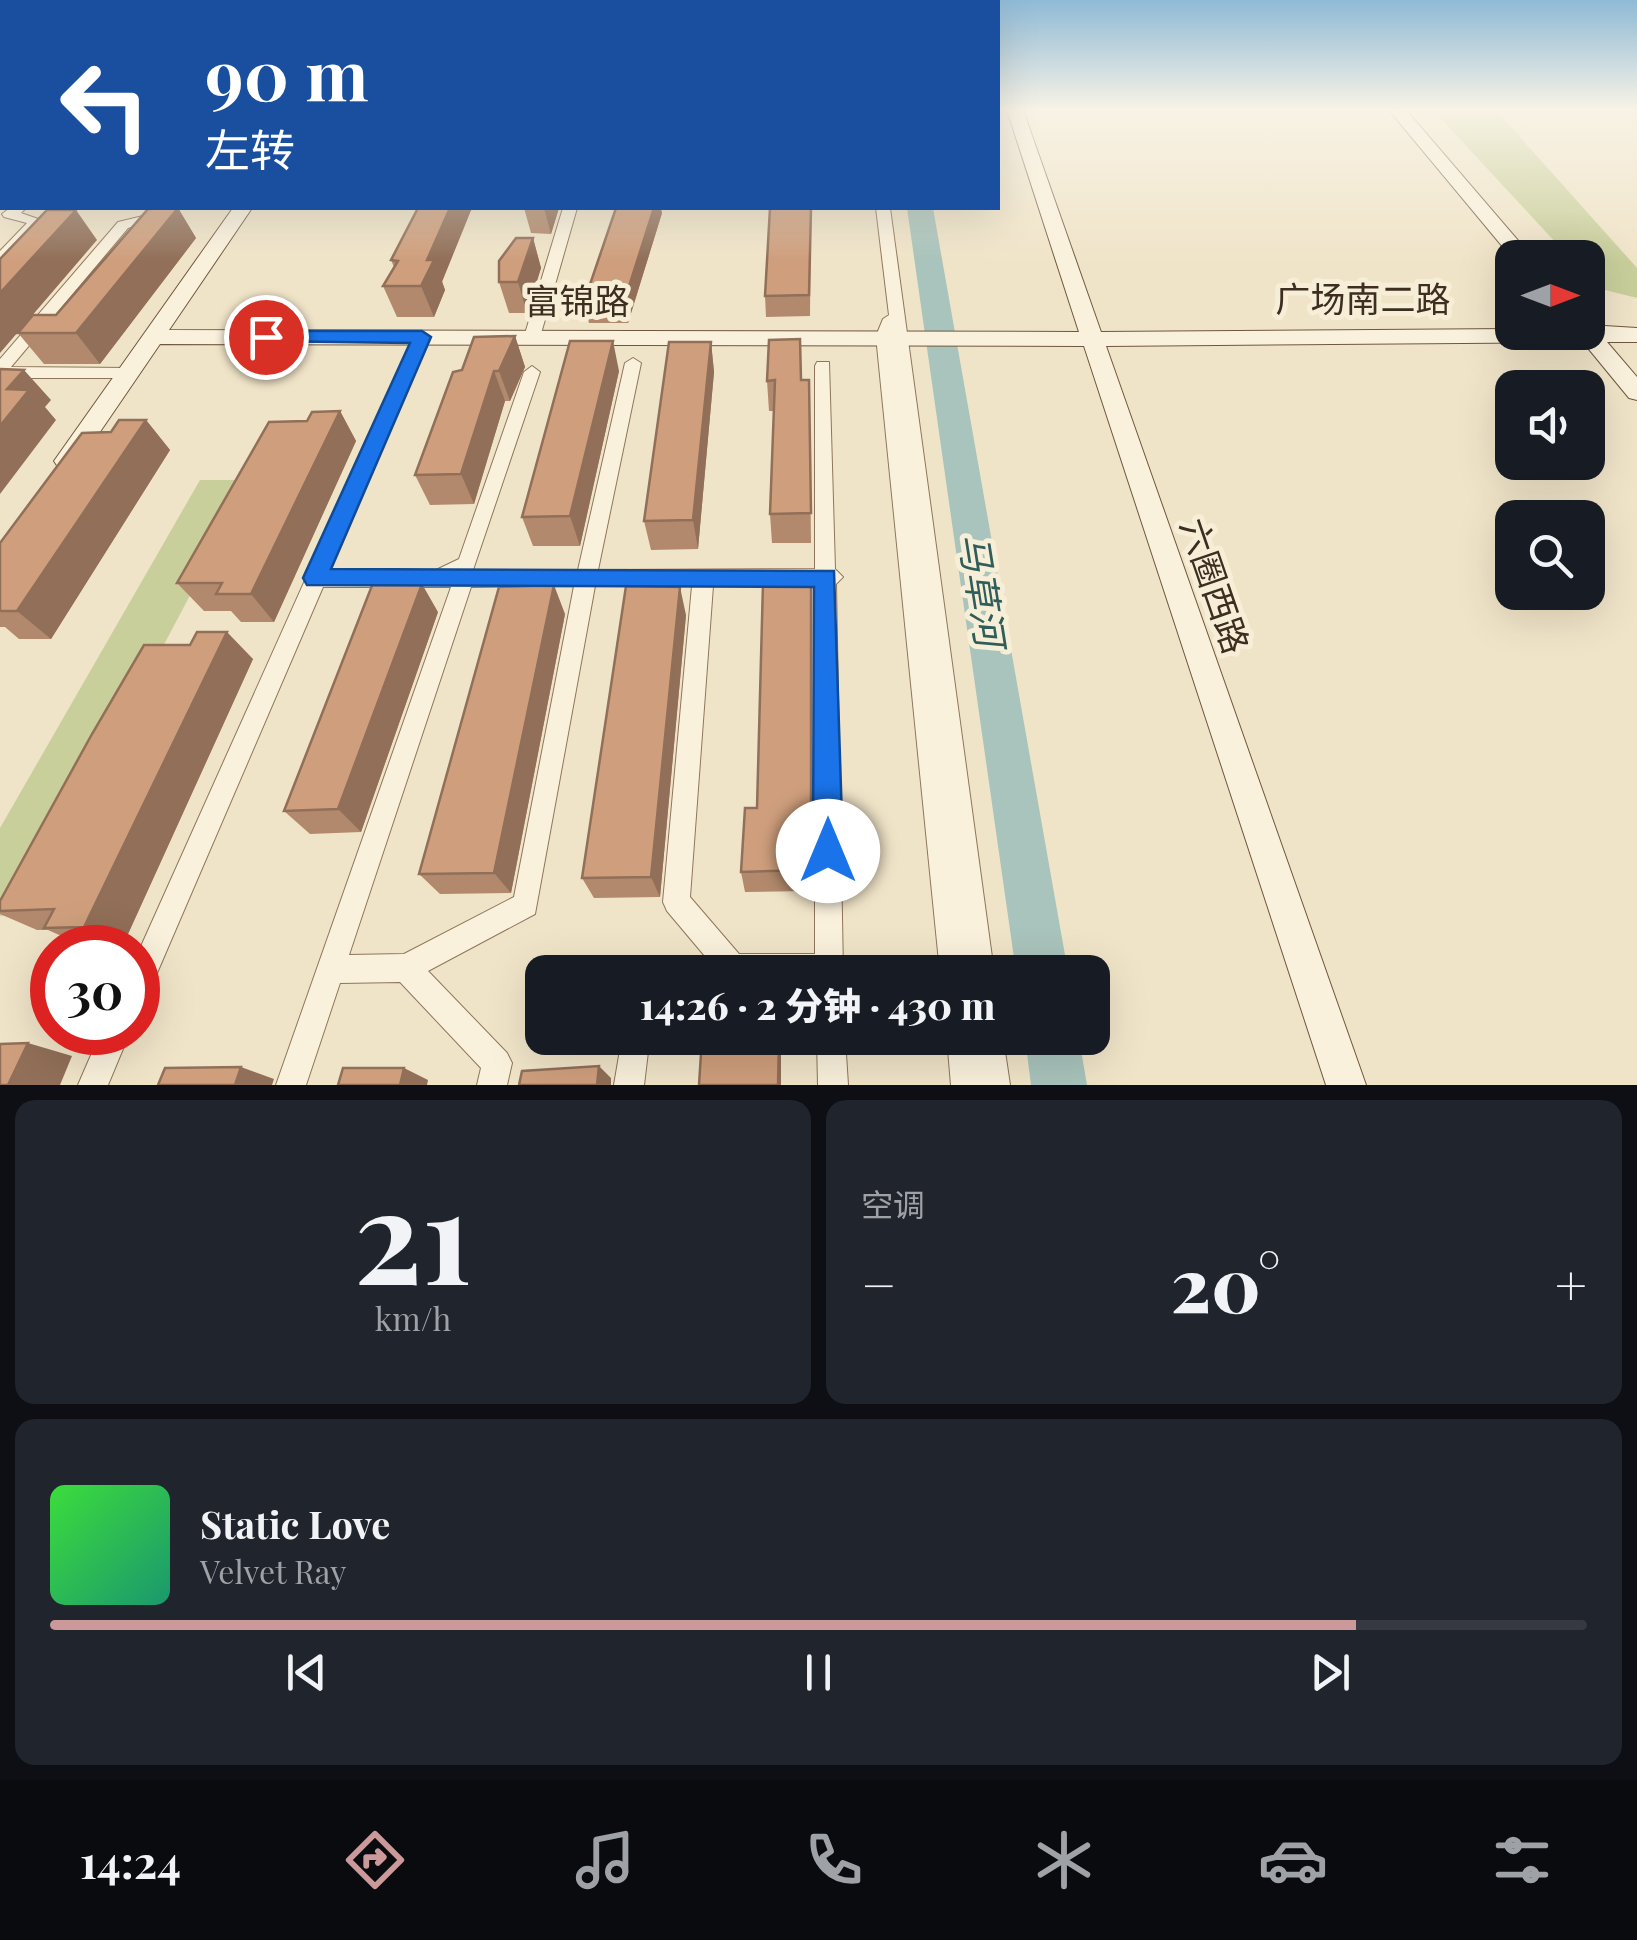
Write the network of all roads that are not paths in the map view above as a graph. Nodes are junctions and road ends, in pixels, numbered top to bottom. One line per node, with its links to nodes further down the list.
1 (1031, 161): 14 (street, 六圈西路)
2 (1440, 161): 8 (street)
3 (172, 210): 21 (street)
4 (241, 210): 15 (street)
5 (569, 210): 17 (street)
6 (883, 210): 10 (street)
7 (9, 212): 9 (street)
8 (1508, 240)
9 (0, 260)
10 (899, 330): 14 (street, 富锦路); 17 (street, 富锦路); 34 (street); 35 (street)
11 (1495, 334): 14 (street, 广场南二路)
12 (1605, 334): 13 (street, 广场南二路)
13 (1637, 335)
14 (1088, 336): 50 (street, 六圈西路)
15 (150, 337): 16 (street, 富锦路); 23 (street)
16 (422, 337): 17 (street, 富锦路); 27 (street)
17 (532, 337)
18 (1602, 350): 24 (street)
19 (633, 364): 29 (street)
20 (823, 366): 26 (street)
21 (0, 372): 23 (street)
22 (532, 372): 28 (street)
23 (130, 374): 25 (street)
24 (1637, 392)
25 (54, 479)
26 (829, 577): 30 (street); 33 (street)
27 (315, 578): 28 (street); 31 (street)
28 (452, 578): 29 (street); 37 (street)
29 (586, 578): 30 (street); 36 (street)
30 (704, 578): 32 (street)
31 (160, 934)
32 (718, 955)
33 (829, 955)
34 (953, 955)
35 (978, 955)
36 (406, 968): 37 (street); 45 (street)
37 (330, 969): 44 (street)
38 (106, 1055): 43 (street)
39 (633, 1055): 46 (street)
40 (832, 1055): 47 (street)
41 (963, 1055): 48 (street)
42 (991, 1055): 49 (street)
43 (93, 1085)
44 (292, 1085)
45 (492, 1085)
46 (629, 1085)
47 (833, 1085)
48 (966, 1085)
49 (995, 1085)
50 (1346, 1085)

